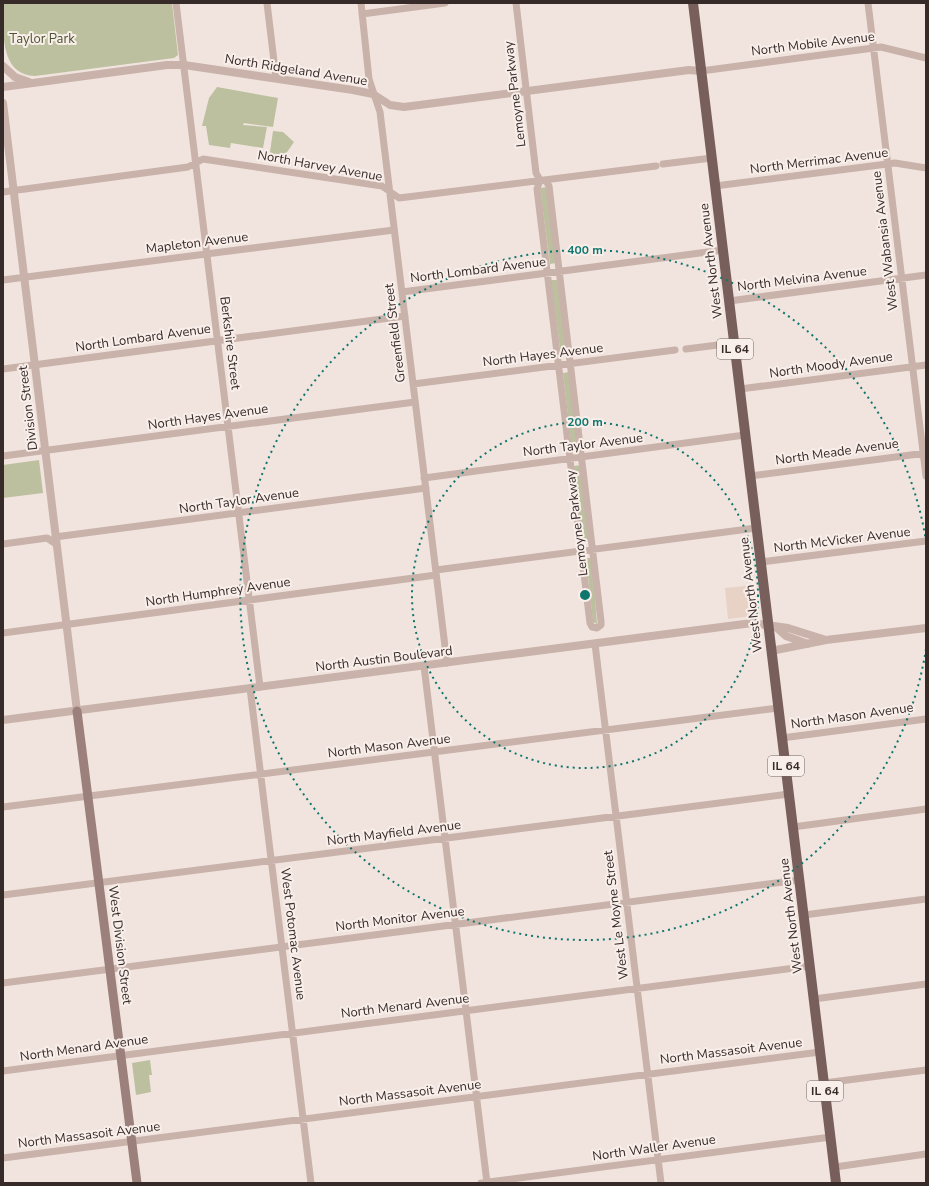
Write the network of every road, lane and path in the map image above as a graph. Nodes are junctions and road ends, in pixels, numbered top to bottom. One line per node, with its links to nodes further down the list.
1 (176, 3): 11 (street, Berkshire Street)
2 (267, 3): 14 (street)
3 (361, 3): 8 (street, Greenfield Street)
4 (445, 3): 8 (street)
5 (516, 3): 17 (street, Lemoyne Parkway)
6 (693, 3): 13 (main road, West North Avenue / IL 64)
7 (868, 3): 9 (street, West Wabansia Avenue)
8 (362, 14): 18 (street, Greenfield Street)
9 (874, 48): 10 (street, North Mobile Avenue); 13 (street, North Mobile Avenue); 23 (street, West Wabansia Avenue)
10 (926, 58)
11 (184, 65): 14 (street, North Ridgeland Avenue); 15 (street, North Ridgeland Avenue); 21 (street, Berkshire Street)
12 (3, 66): 15 (street)
13 (701, 71): 17 (street, North Ridgeland Avenue); 20 (main road, West North Avenue / IL 64)
14 (276, 78): 18 (street, North Ridgeland Avenue)
15 (34, 83): 16 (street, North Ridgeland Avenue)
16 (3, 87)
17 (526, 91): 18 (street, North Ridgeland Avenue); 26 (street, Lemoyne Parkway)
18 (372, 94): 30 (street, Greenfield Street)
19 (3, 105): 28 (street, Division Street)
20 (712, 158): 22 (street); 27 (main road, West North Avenue / IL 64)
21 (196, 163): 28 (street, North Harvey Avenue); 30 (street, North Harvey Avenue); 33 (street, Berkshire Street)
22 (663, 164)
23 (888, 164): 25 (street, North Merrimac Avenue); 27 (street, North Merrimac Avenue); 38 (street, West Wabansia Avenue)
24 (656, 166): 26 (street, North Harvey Avenue)
25 (926, 168)
26 (540, 180): 30 (street, North Harvey Avenue); 34 (street, Lemoyne Parkway); 35 (street, Lemoyne Parkway)
27 (715, 186): 32 (main road, West North Avenue / IL 64)
28 (13, 191): 29 (street, North Harvey Avenue); 37 (street, Division Street)
29 (3, 192)
30 (390, 193): 31 (street, Greenfield Street)
31 (394, 230): 33 (street, Mapleton Avenue); 40 (street, Greenfield Street)
32 (723, 250): 34 (street, North Lombard Avenue); 41 (main road, West North Avenue / IL 64)
33 (207, 253): 37 (street, Mapleton Avenue); 43 (street, Berkshire Street)
34 (559, 271): 35 (street, North Lombard Avenue); 48 (street, Lemoyne Parkway)
35 (547, 273): 40 (street, North Lombard Avenue); 49 (street, Lemoyne Parkway)
36 (926, 275): 38 (street, North Melvina Avenue)
37 (24, 278): 39 (street, Mapleton Avenue); 47 (street, Division Street)
38 (902, 278): 41 (street, North Melvina Avenue); 51 (street, West Wabansia Avenue)
39 (3, 280)
40 (402, 292): 42 (street, Greenfield Street)
41 (729, 300): 44 (main road, West North Avenue / IL 64)
42 (405, 316): 43 (street, North Lombard Avenue); 53 (street, Greenfield Street)
43 (217, 340): 47 (street, North Lombard Avenue); 56 (street, Berkshire Street)
44 (734, 343): 45 (street); 54 (main road, West North Avenue / IL 64)
45 (686, 349)
46 (675, 350): 48 (street, North Hayes Avenue)
47 (35, 364): 52 (street, North Lombard Avenue); 58 (street, Division Street)
48 (570, 364): 49 (street, North Hayes Avenue); 61 (street, Lemoyne Parkway)
49 (558, 365): 53 (street, North Hayes Avenue); 62 (street, Lemoyne Parkway)
50 (926, 365): 51 (street, North Moody Avenue)
51 (913, 366): 54 (street, North Moody Avenue); 59 (street, West Wabansia Avenue)
52 (3, 369)
53 (413, 384): 55 (street, Greenfield Street)
54 (740, 389): 57 (main road, West North Avenue / IL 64)
55 (415, 402): 56 (street, North Hayes Avenue); 65 (street, Greenfield Street)
56 (228, 427): 58 (street, North Hayes Avenue); 67 (street, Berkshire Street)
57 (745, 435): 61 (street, North Taylor Avenue); 63 (main road, West North Avenue / IL 64)
58 (45, 451): 60 (street, North Hayes Avenue); 69 (street, Division Street)
59 (925, 453): 63 (street, North Meade Avenue); 64 (street, West Wabansia Avenue)
60 (3, 456)
61 (582, 457): 62 (street, North Taylor Avenue); 72 (street, Lemoyne Parkway)
62 (570, 458): 65 (street, North Taylor Avenue); 73 (street, Lemoyne Parkway)
63 (750, 476): 68 (main road, West North Avenue / IL 64)
64 (926, 476)
65 (424, 478): 66 (street, Greenfield Street)
66 (426, 488): 67 (street, North Taylor Avenue); 75 (street, Greenfield Street)
67 (239, 514): 69 (street, North Taylor Avenue); 76 (street, Berkshire Street)
68 (756, 528): 72 (street, North Humphrey Avenue); 74 (main road, West North Avenue / IL 64)
69 (56, 540): 71 (street); 77 (street, Division Street)
70 (926, 541): 74 (street, North McVicker Avenue)
71 (3, 544)
72 (592, 549): 73 (street, North Humphrey Avenue); 73 (street, Lemoyne Parkway)
73 (582, 551): 75 (street, North Humphrey Avenue)
74 (761, 562): 78 (main road, West North Avenue / IL 64)
75 (436, 572): 76 (street, North Humphrey Avenue); 85 (street, Greenfield Street)
76 (249, 600): 77 (street, North Humphrey Avenue); 87 (street, Berkshire Street)
77 (67, 625): 80 (street, North Humphrey Avenue); 90 (street, Division Street)
78 (773, 627): 81 (street, North Austin Boulevard); 82 (street, North Austin Boulevard); 83 (street); 84 (main road, West North Avenue / IL 64)
79 (926, 628): 81 (street)
80 (3, 633)
81 (826, 640): 83 (street)
82 (595, 644): 85 (street, North Austin Boulevard); 93 (street, West Le Moyne Street)
83 (810, 644): 84 (street)
84 (771, 651): 89 (main road, West North Avenue / IL 64)
85 (447, 663): 86 (street, North Austin Boulevard)
86 (424, 666): 87 (street, North Austin Boulevard); 95 (street)
87 (260, 687): 88 (street, North Austin Boulevard)
88 (250, 688): 90 (street, North Austin Boulevard); 96 (street, West Potomac Avenue)
89 (778, 708): 93 (street, North Mason Avenue); 94 (main road, West North Avenue / IL 64)
90 (77, 711): 92 (street, North Austin Boulevard); 98 (main road, West Division Street)
91 (926, 719): 94 (street, North Mason Avenue)
92 (3, 720)
93 (606, 730): 95 (street, North Mason Avenue); 101 (street, West Le Moyne Street)
94 (782, 738): 97 (main road, West North Avenue / IL 64)
95 (434, 752): 96 (street, North Mason Avenue); 103 (street)
96 (261, 774): 98 (street, North Mason Avenue); 104 (street, West Potomac Avenue)
97 (789, 794): 101 (street, North Mayfield Avenue); 102 (main road, West North Avenue / IL 64)
98 (88, 796): 99 (street, North Mason Avenue); 106 (main road, West Division Street)
99 (3, 807)
100 (926, 809): 102 (street)
101 (616, 815): 103 (street, North Mayfield Avenue); 109 (street, West Le Moyne Street)
102 (793, 826): 105 (main road, West North Avenue / IL 64)
103 (445, 838): 104 (street, North Mayfield Avenue); 111 (street)
104 (271, 861): 106 (street, North Mayfield Avenue); 112 (street, West Potomac Avenue)
105 (799, 880): 109 (street, North Monitor Avenue); 110 (main road, West North Avenue / IL 64)
106 (99, 883): 107 (street, North Mayfield Avenue); 114 (main road, West Division Street)
107 (3, 895)
108 (926, 899): 110 (street)
109 (627, 901): 111 (street, North Monitor Avenue); 117 (street, West Le Moyne Street)
110 (804, 915): 113 (main road, West North Avenue / IL 64)
111 (455, 924): 112 (street, North Monitor Avenue); 119 (street)
112 (282, 947): 114 (street, North Monitor Avenue); 120 (street, West Potomac Avenue)
113 (810, 966): 117 (street, North Menard Avenue); 118 (main road, West North Avenue / IL 64)
114 (110, 969): 115 (street, North Monitor Avenue); 122 (main road, West Division Street)
115 (3, 983)
116 (926, 984): 118 (street)
117 (637, 988): 119 (street, North Menard Avenue); 125 (street, West Le Moyne Street)
118 (814, 999): 121 (main road, West North Avenue / IL 64)
119 (466, 1010): 120 (street, North Menard Avenue); 127 (street)
120 (293, 1033): 122 (street, North Menard Avenue); 128 (street, West Potomac Avenue)
121 (820, 1052): 125 (street, North Massasoit Avenue); 126 (main road, West North Avenue / IL 64)
122 (121, 1055): 124 (street, North Menard Avenue); 130 (main road, West Division Street)
123 (926, 1070): 126 (street)
124 (3, 1071)
125 (648, 1074): 127 (street, North Massasoit Avenue); 133 (street, West Le Moyne Street)
126 (824, 1083): 129 (main road, West North Avenue / IL 64)
127 (476, 1096): 128 (street, North Massasoit Avenue); 137 (street)
128 (303, 1119): 130 (street, North Massasoit Avenue); 136 (street, West Potomac Avenue)
129 (831, 1137): 133 (street, North Waller Avenue); 134 (main road, West North Avenue / IL 64)
130 (132, 1142): 132 (street, North Massasoit Avenue); 135 (main road, West Division Street)
131 (926, 1154): 134 (street)
132 (3, 1158)
133 (658, 1160): 137 (street, North Waller Avenue); 138 (street, West Le Moyne Street)
134 (834, 1167): 139 (main road, West North Avenue / IL 64)
135 (137, 1183)
136 (311, 1183)
137 (485, 1183)
138 (661, 1183)
139 (836, 1183)

